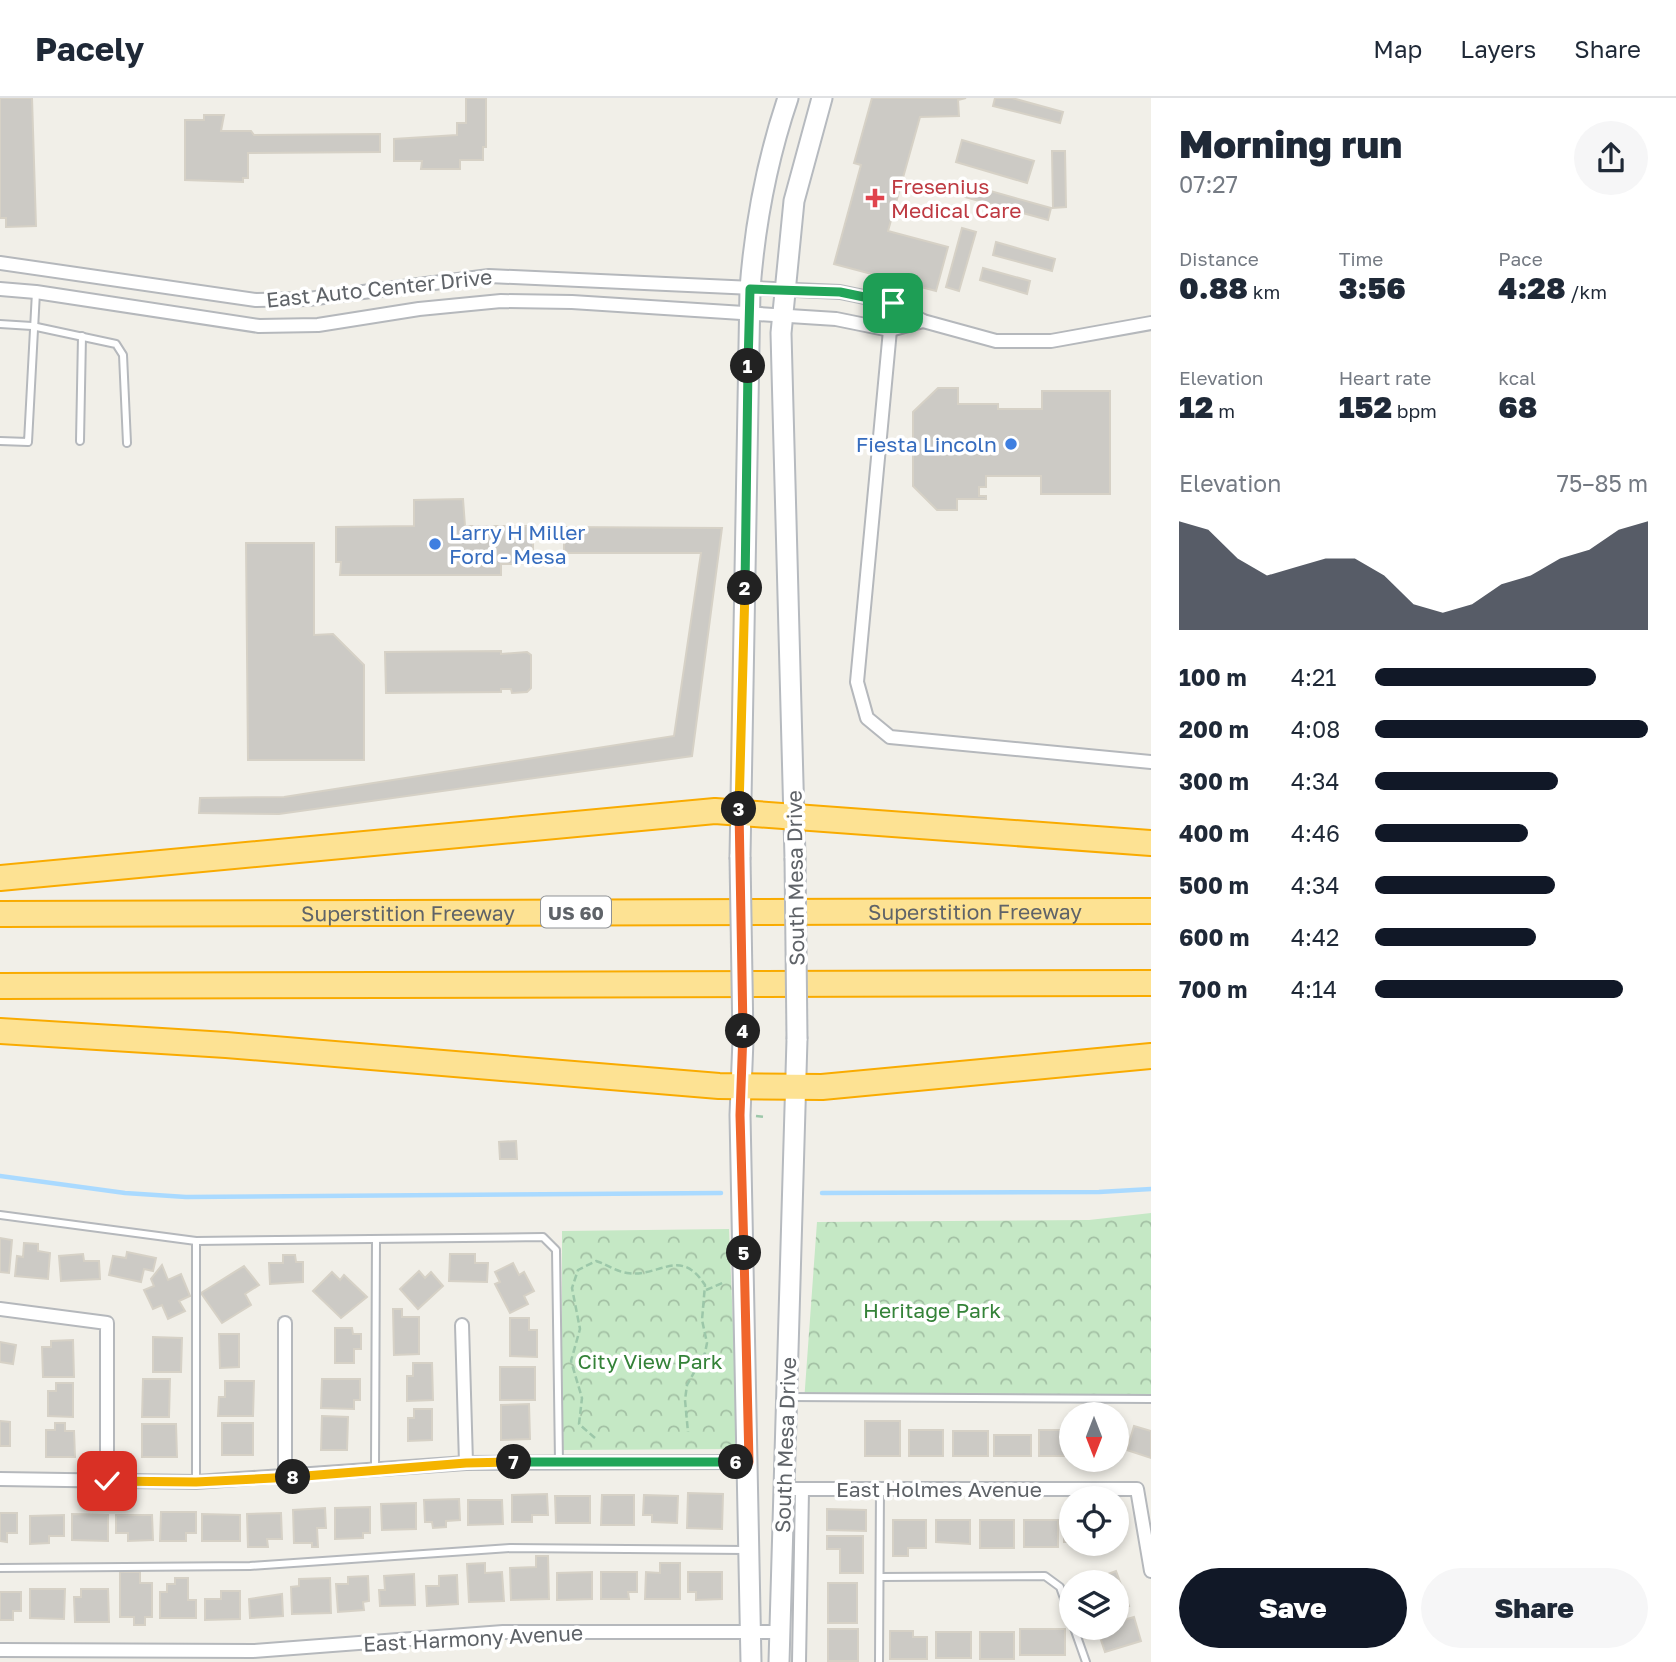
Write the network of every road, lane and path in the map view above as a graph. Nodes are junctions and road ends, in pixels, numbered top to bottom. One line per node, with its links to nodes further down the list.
1 (788, 98): 8 (main road, South Mesa Drive)
2 (807, 98): 4 (main road)
3 (822, 98): 4 (main road, South Mesa Drive)
4 (797, 188): 6 (main road, South Mesa Drive)
5 (0, 263): 8 (street, East Auto Center Drive)
6 (785, 288): 8 (street, East Auto Center Drive); 11 (main road, South Mesa Drive); 12 (street, East Auto Center Drive)
7 (0, 289): 9 (street, East Auto Center Drive)
8 (750, 289): 10 (main road, South Mesa Drive)
9 (36, 292): 10 (street, East Auto Center Drive); 15 (lane)
10 (749, 313): 11 (street, East Auto Center Drive); 22 (main road, South Mesa Drive)
11 (783, 315): 16 (street, East Auto Center Drive); 23 (main road, South Mesa Drive)
12 (923, 321): 13 (street, East Auto Center Drive); 16 (street, East Auto Center Drive)
13 (1151, 323)
14 (0, 324): 15 (lane)
15 (33, 326): 17 (lane); 18 (lane)
16 (890, 330): 21 (street)
17 (82, 336): 19 (lane); 20 (lane)
18 (0, 441)
19 (80, 441)
20 (127, 443)
21 (1151, 762)
22 (739, 813): 23 (highway); 25 (highway); 32 (main road, South Mesa Drive, bridge)
23 (794, 816): 24 (highway); 33 (main road, South Mesa Drive, bridge)
24 (1151, 843)
25 (0, 878)
26 (1151, 911): 27 (highway, Superstition Freeway / US 60)
27 (0, 914)
28 (1151, 984): 29 (highway)
29 (0, 986)
30 (0, 1031): 32 (highway)
31 (1151, 1056): 33 (highway)
32 (741, 1086): 33 (highway); 49 (main road, South Mesa Drive)
33 (798, 1086): 44 (main road, South Mesa Drive)
34 (752, 1116): 35 (path)
35 (766, 1117)
36 (0, 1215): 38 (lane)
37 (376, 1239): 38 (lane); 48 (lane); 51 (lane)
38 (195, 1241): 55 (lane)
39 (730, 1278): 40 (path)
40 (706, 1290): 46 (path); 47 (path)
41 (0, 1309): 54 (street)
42 (285, 1323): 52 (street)
43 (462, 1325): 50 (street)
44 (786, 1397): 45 (lane); 56 (main road, South Mesa Drive)
45 (1151, 1399)
46 (688, 1432)
47 (595, 1438)
48 (559, 1462): 49 (street); 50 (street)
49 (749, 1462): 58 (main road, South Mesa Drive)
50 (466, 1463): 51 (street)
51 (375, 1471): 52 (street)
52 (285, 1478): 55 (street)
53 (0, 1479): 54 (street)
54 (107, 1481): 55 (street)
55 (196, 1482)
56 (793, 1489): 57 (street, East Holmes Avenue); 64 (main road, South Mesa Drive); 69 (street, South Mesa Drive)
57 (880, 1489): 60 (street, East Holmes Avenue); 61 (lane)
58 (750, 1550): 59 (lane); 63 (main road, South Mesa Drive)
59 (0, 1568)
60 (1151, 1571)
61 (880, 1577): 62 (lane); 70 (lane)
62 (1059, 1586)
63 (751, 1632): 64 (street, East Harmony Avenue); 66 (street, East Harmony Avenue); 67 (main road, South Mesa Drive)
64 (779, 1632): 68 (main road, South Mesa Drive)
65 (1078, 1640): 71 (lane)
66 (0, 1650)
67 (751, 1662)
68 (779, 1662)
69 (799, 1662)
70 (879, 1662)
71 (1086, 1662)

